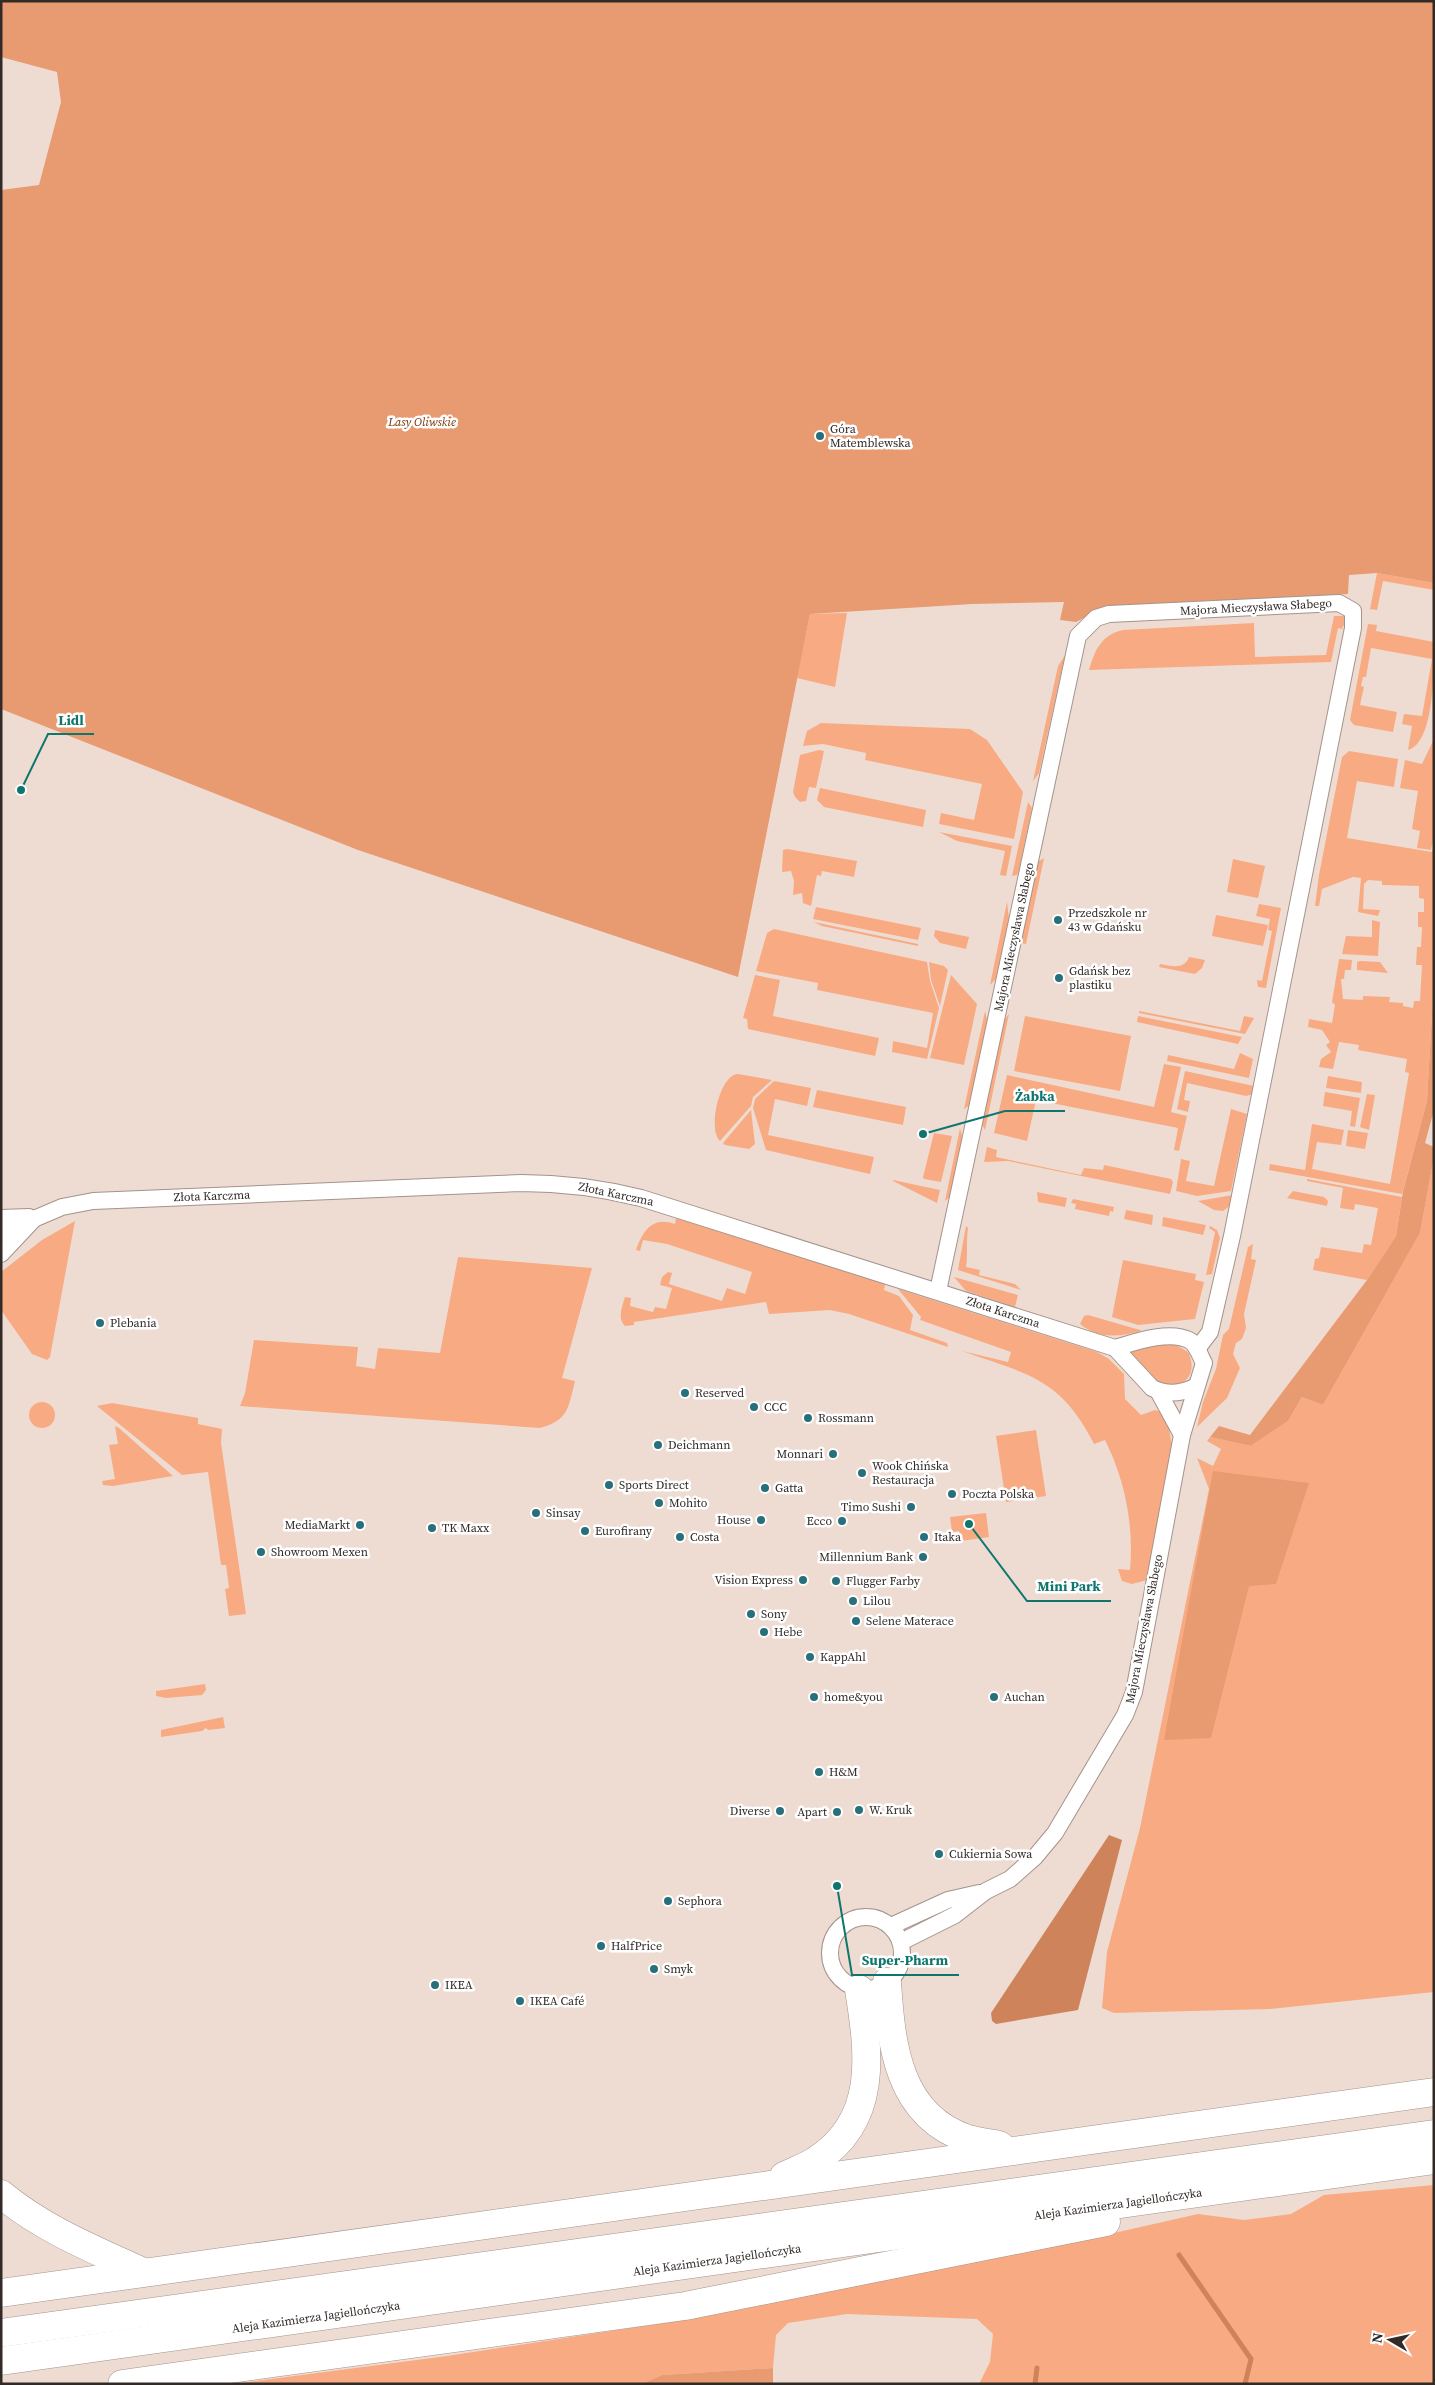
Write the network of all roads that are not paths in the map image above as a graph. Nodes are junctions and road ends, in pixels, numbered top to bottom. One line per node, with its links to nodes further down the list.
1 (36, 1217): 2 (street, Złota Karczma); 3 (street, Złota Karczma); 4 (street, Złota Karczma); 5 (street, Złota Karczma)
2 (1, 1218)
3 (1, 1233)
4 (1, 1254)
5 (938, 1291): 6 (street, Złota Karczma); 7 (street, Majora Mieczysława Słabego)
6 (1115, 1348): 7 (street); 9 (street, Złota Karczma)
7 (1197, 1349): 8 (street)
8 (1195, 1387): 9 (street); 10 (street, Majora Mieczysława Słabego)
9 (1158, 1391): 10 (street)
10 (1182, 1435): 11 (street, Majora Mieczysława Słabego)
11 (986, 1891): 12 (street); 13 (street)
12 (891, 1926): 13 (street); 15 (street)
13 (901, 1942): 14 (street)
14 (887, 1982): 15 (street); 18 (highway)
15 (859, 1989): 21 (highway)
16 (1434, 2092): 18 (highway)
17 (1434, 2134): 25 (highway, Aleja Kazimierza Jagiellończyka)
18 (1008, 2152): 21 (highway)
19 (1434, 2160): 20 (highway, Aleja Kazimierza Jagiellończyka)
20 (1379, 2167): 26 (highway, Aleja Kazimierza Jagiellończyka); 27 (highway)
21 (775, 2185): 23 (highway)
22 (1, 2194): 23 (highway)
23 (143, 2272): 24 (highway)
24 (1, 2293)
25 (1, 2333)
26 (1, 2361)
27 (168, 2380): 28 (highway)
28 (122, 2384)

